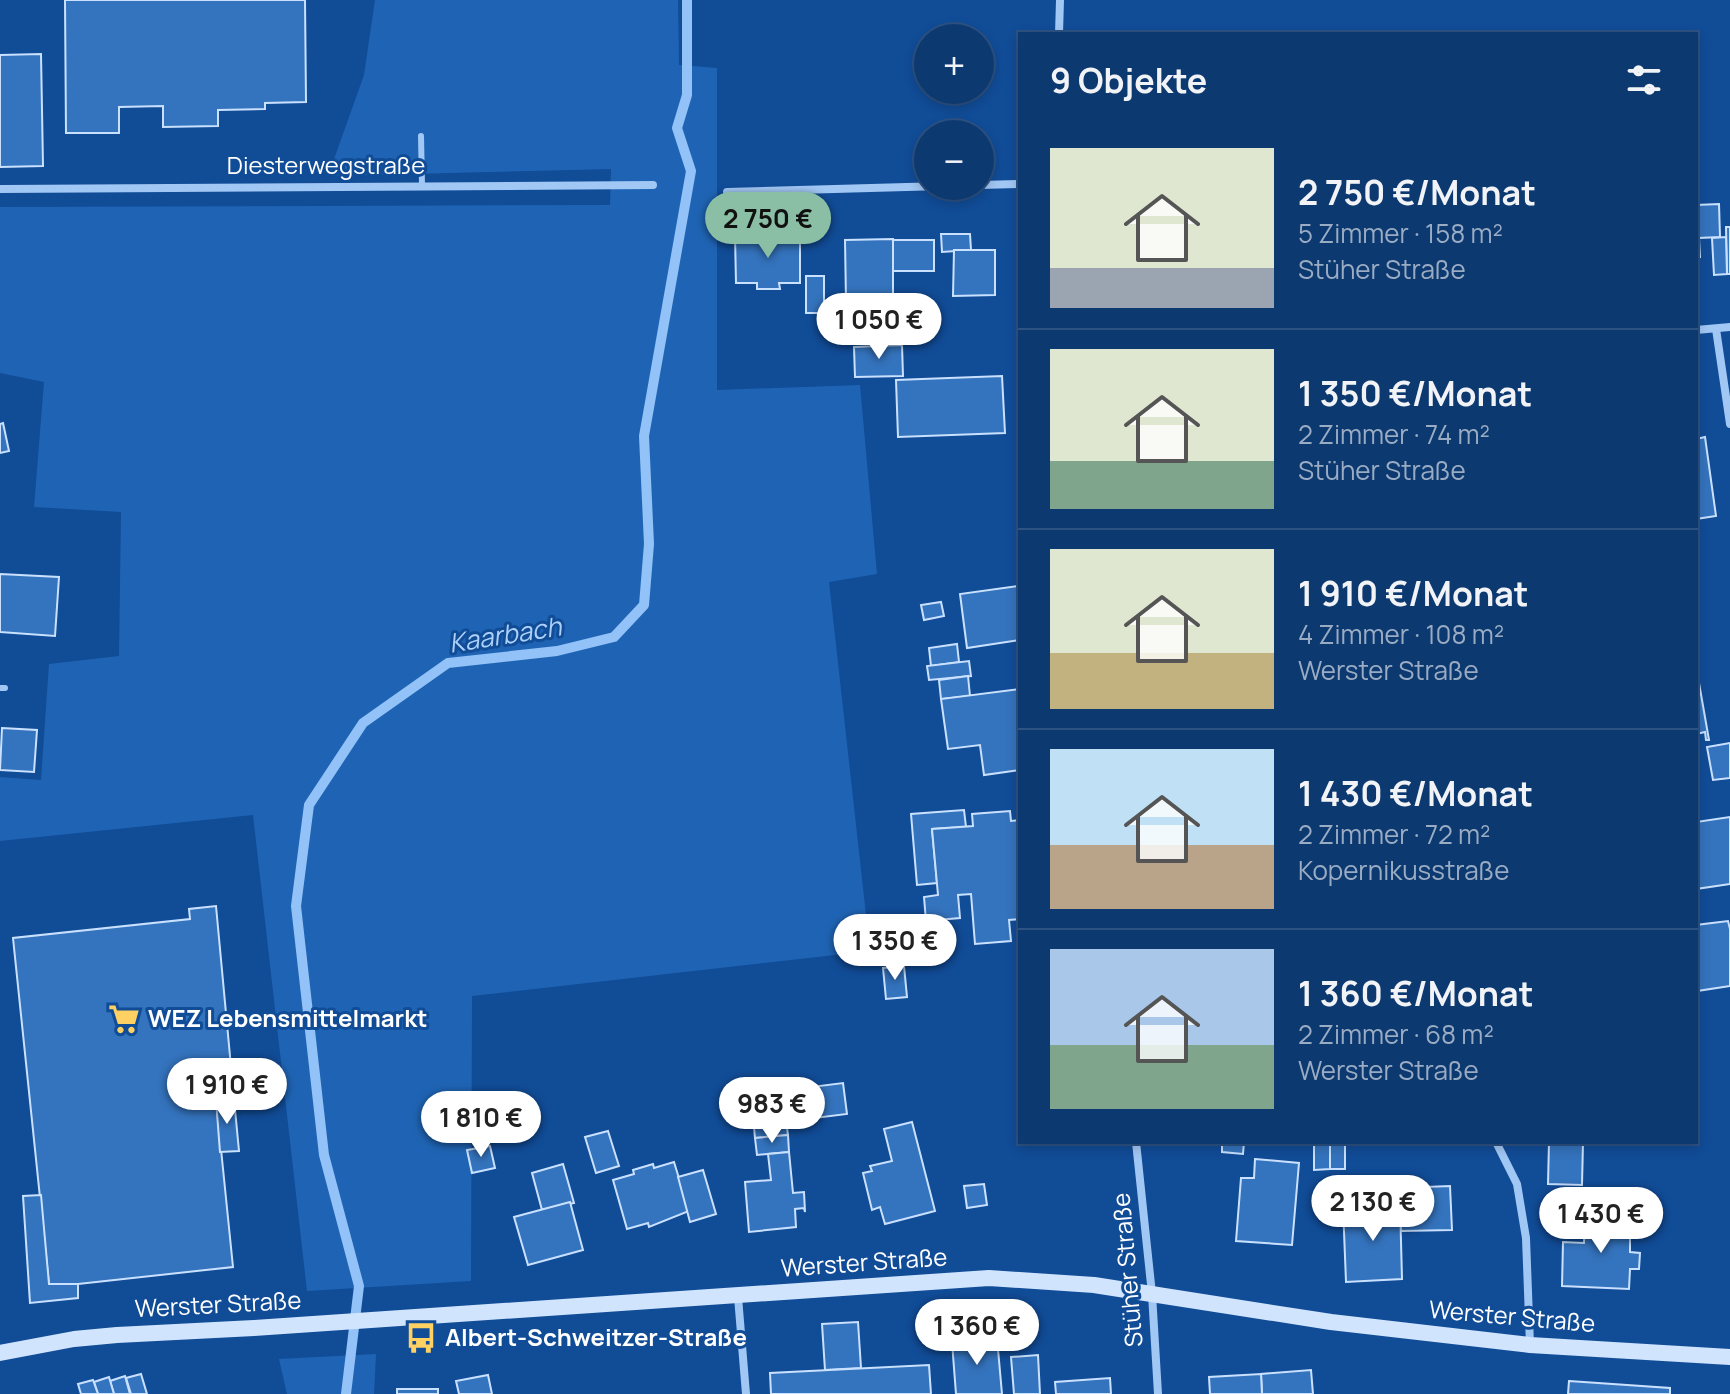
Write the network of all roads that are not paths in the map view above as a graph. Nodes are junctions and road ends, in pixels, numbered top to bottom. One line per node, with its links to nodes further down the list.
1 (1060, 0): 2 (street)
2 (1059, 32)
3 (421, 136): 5 (lane)
4 (1018, 184): 7 (street)
5 (422, 185): 6 (street, Diesterwegstraße); 9 (street, Diesterwegstraße)
6 (653, 185)
7 (994, 185)
8 (914, 187): 10 (street)
9 (0, 189)
10 (727, 192)
11 (1730, 327): 12 (street)
12 (1716, 329): 13 (street); 14 (street)
13 (1698, 330)
14 (1730, 424)
15 (1136, 1144): 17 (street, Stüher Straße)
16 (1497, 1144): 19 (street)
17 (1152, 1294): 18 (main road, Werster Straße); 19 (main road, Werster Straße); 23 (street, Stüher Straße)
18 (738, 1297): 20 (main road, Werster Straße); 22 (street)
19 (1530, 1345): 21 (main road, Werster Straße)
20 (0, 1353)
21 (1730, 1357)
22 (746, 1394)
23 (1158, 1394)

